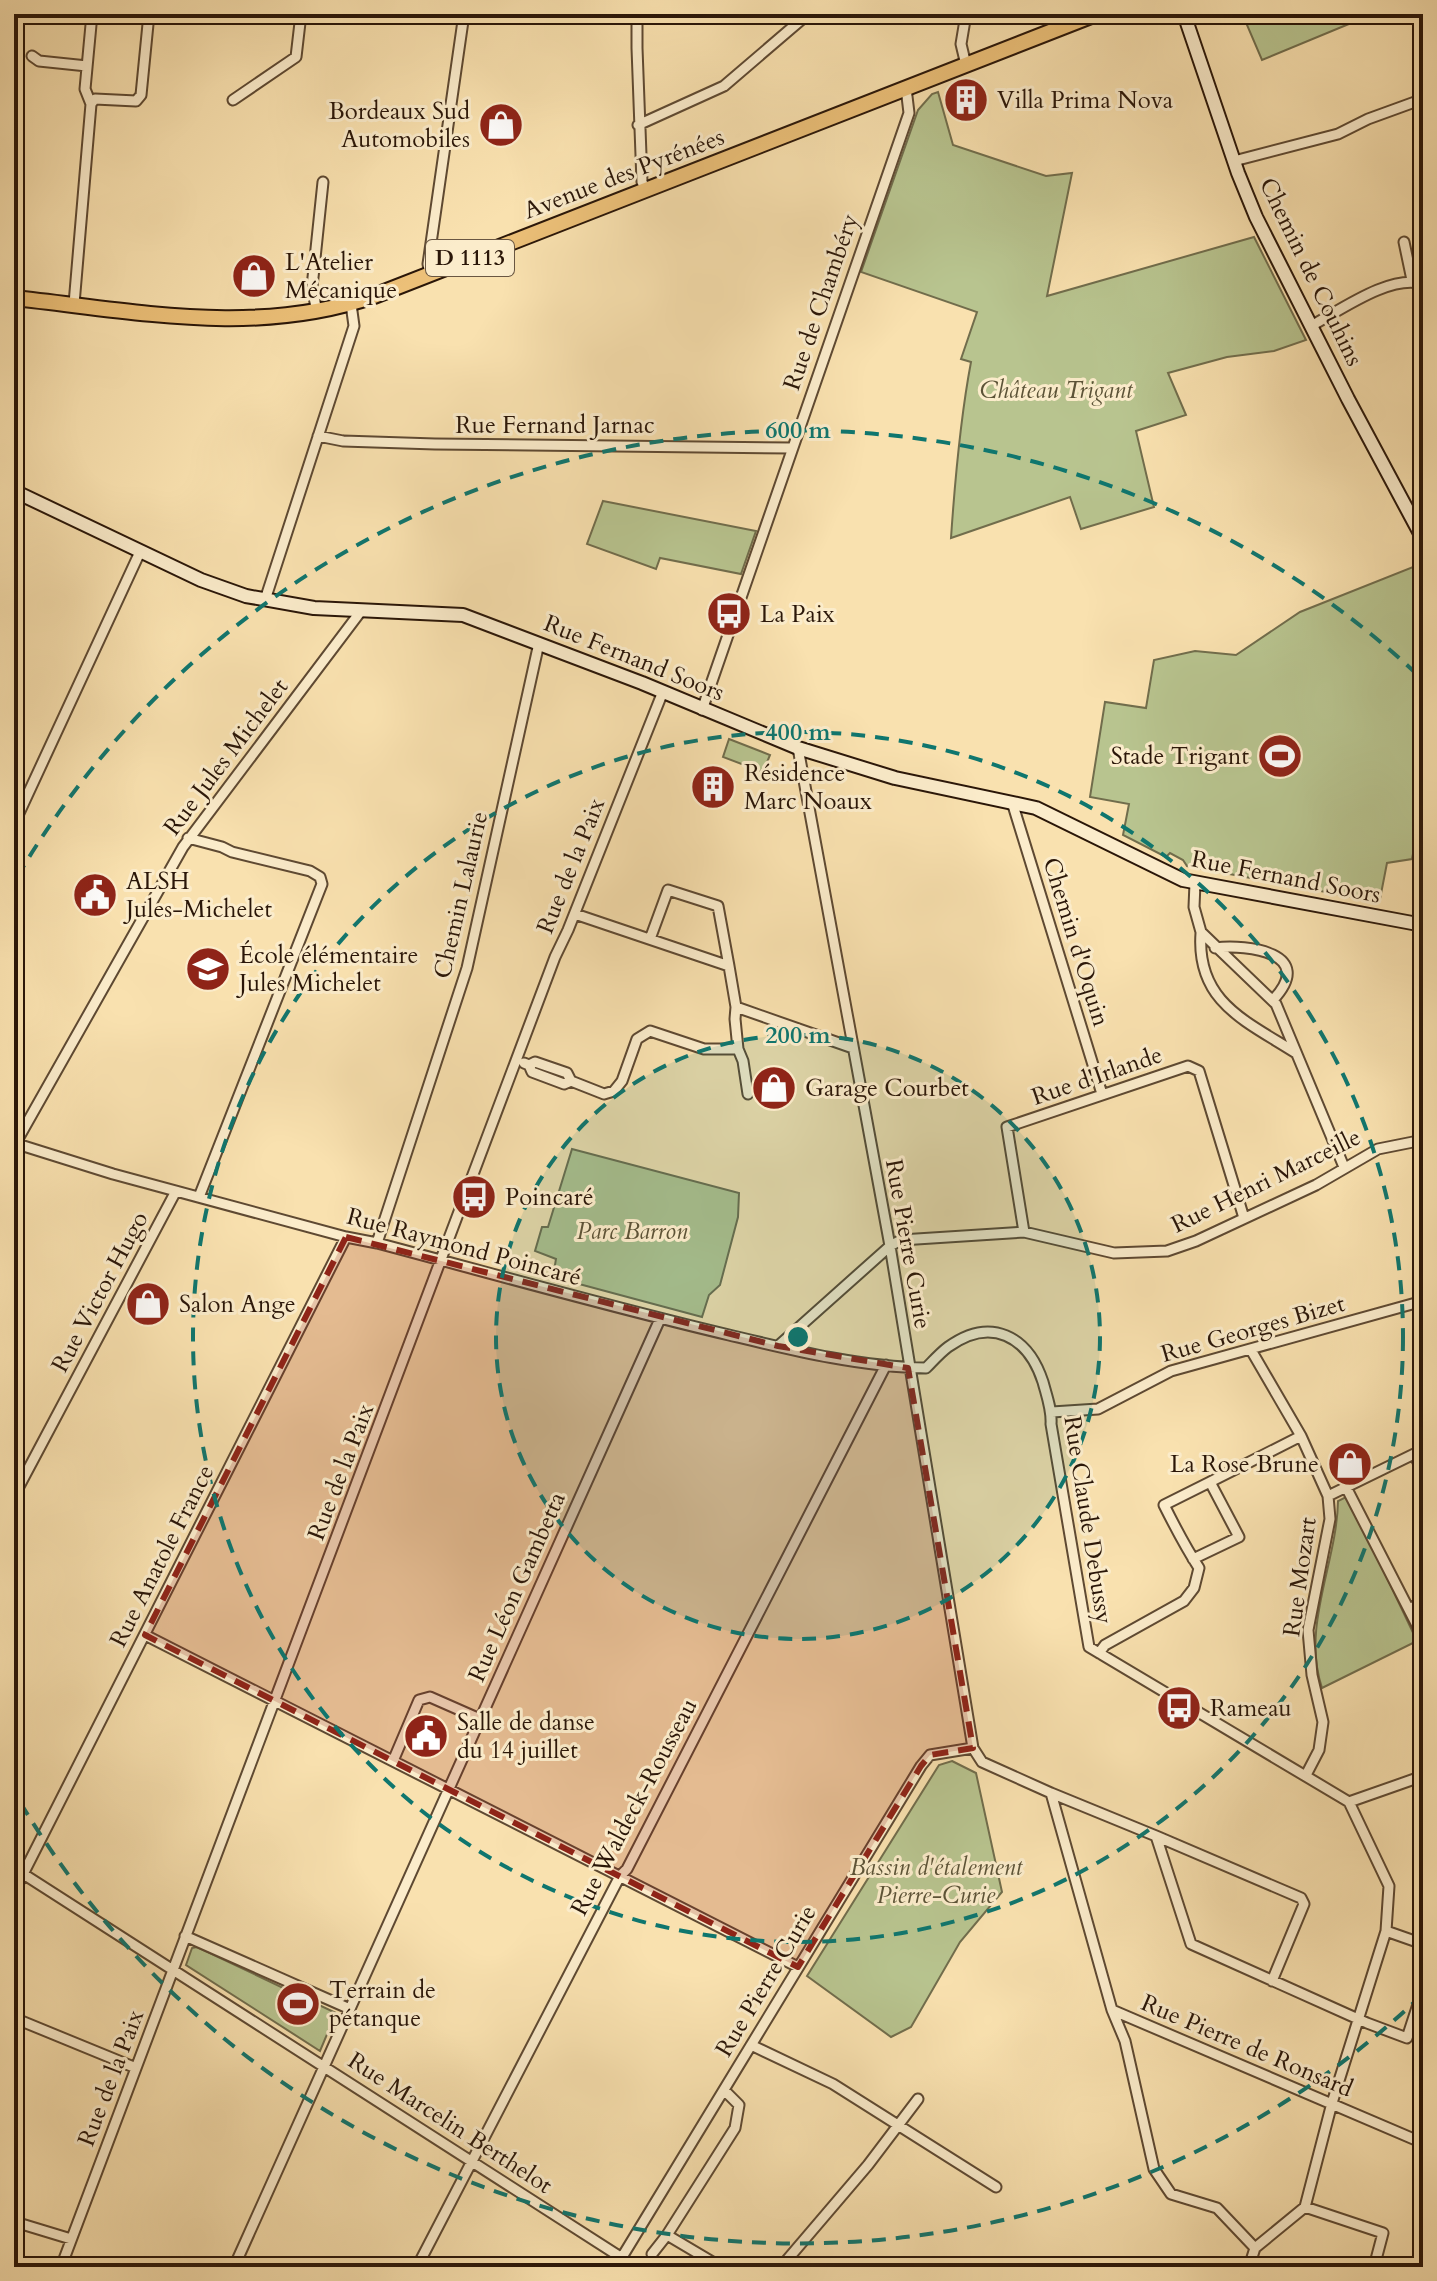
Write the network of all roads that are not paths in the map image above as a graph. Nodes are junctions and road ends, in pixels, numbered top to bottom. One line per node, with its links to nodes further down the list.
1 (92, 14): 12 (street)
2 (149, 14): 16 (street)
3 (301, 14): 15 (street)
4 (464, 14): 22 (street)
5 (643, 14): 17 (street)
6 (808, 14): 17 (street)
7 (966, 14): 11 (street)
8 (1096, 14): 11 (main road, Avenue des Pyrénées / D 1113)
9 (1184, 14): 18 (street, Chemin de Couhins)
10 (32, 56): 12 (street)
11 (966, 65): 13 (main road, Avenue des Pyrénées / D 1113)
12 (87, 66): 16 (street)
13 (906, 88): 20 (main road, Avenue des Pyrénées / D 1113); 31 (street, Rue de Chambéry)
14 (1423, 99): 18 (street)
15 (233, 100)
16 (91, 104): 26 (street)
17 (638, 125): 20 (street)
18 (1234, 161): 29 (street, Chemin de Couhins)
19 (323, 182): 28 (street)
20 (646, 190): 22 (main road, Avenue des Pyrénées / D 1113)
21 (1404, 242): 23 (street)
22 (430, 274): 27 (main road, Avenue des Pyrénées / D 1113)
23 (1412, 280): 24 (street); 29 (street)
24 (1423, 284)
25 (14, 298): 26 (main road, Avenue des Pyrénées / D 1113)
26 (74, 304): 28 (main road, Avenue des Pyrénées / D 1113)
27 (351, 304): 28 (main road, Avenue des Pyrénées / D 1113); 30 (street)
28 (317, 312)
29 (1311, 326): 33 (street, Chemin de Couhins)
30 (318, 436): 31 (street, Rue Fernand Jarnac); 35 (street)
31 (791, 448): 39 (street, Rue de Chambéry)
32 (14, 491): 34 (street, Rue Fernand Soors)
33 (1421, 531)
34 (140, 552): 35 (street, Rue Fernand Soors); 42 (street)
35 (265, 600): 36 (street, Rue Fernand Soors)
36 (361, 611): 37 (street, Rue Fernand Soors); 43 (street, Rue Jules Michelet)
37 (539, 643): 38 (street, Rue Fernand Soors); 67 (street, Chemin Lalaurie)
38 (662, 694): 39 (street, Rue Fernand Soors); 45 (street, Rue de la Paix)
39 (702, 710): 40 (street, Rue Fernand Soors)
40 (798, 748): 41 (street, Rue Fernand Soors); 53 (street, Rue Pierre Curie)
41 (1012, 802): 44 (street, Rue Fernand Soors); 58 (street, Chemin d'Oquin)
42 (14, 824)
43 (188, 838): 60 (street, Rue Jules Michelet); 63 (street)
44 (1195, 883): 46 (street, Rue Fernand Soors); 47 (street)
45 (575, 914): 48 (street); 56 (street, Rue de la Paix)
46 (1423, 925)
47 (1201, 932): 49 (street); 55 (street)
48 (650, 939): 50 (street); 50 (street)
49 (1215, 948): 51 (street); 51 (street)
50 (729, 966): 52 (street)
51 (1273, 1000): 55 (street)
52 (736, 1007): 53 (street); 54 (street)
53 (853, 1048): 68 (street, Rue Pierre Curie)
54 (738, 1049): 56 (street); 57 (street)
55 (1296, 1053): 61 (street)
56 (517, 1061): 69 (street, Rue de la Paix)
57 (748, 1094)
58 (1102, 1094): 64 (street, Rue d'Irlande); 65 (street, Rue d'Irlande)
59 (1423, 1140): 61 (street, Rue Henri Marceille)
60 (14, 1144): 62 (street, Rue Raymond Poincaré)
61 (1344, 1167): 64 (street, Rue Henri Marceille)
62 (176, 1191): 63 (street, Rue Raymond Poincaré); 82 (street, Rue Victor Hugo)
63 (199, 1197): 66 (street, Rue Raymond Poincaré)
64 (1244, 1218): 65 (street, Rue Henri Marceille)
65 (1024, 1232): 68 (street, Rue Henri Marceille)
66 (346, 1237): 67 (street, Rue Raymond Poincaré); 87 (street, Rue Anatole France)
67 (377, 1243): 69 (street, Rue Raymond Poincaré)
68 (890, 1246): 72 (street); 75 (street, Rue Pierre Curie)
69 (443, 1261): 71 (street, Rue Raymond Poincaré); 90 (street, Rue de la Paix)
70 (1423, 1301): 73 (street, Rue Georges Bizet)
71 (660, 1319): 72 (street, Rue Raymond Poincaré); 91 (street, Rue Léon Gambetta)
72 (778, 1346): 74 (street, Rue Raymond Poincaré)
73 (1251, 1350): 76 (street, Rue Georges Bizet); 77 (street, Rue Mozart)
74 (886, 1365): 75 (street, Rue Raymond Poincaré); 102 (street, Rue Waldeck-Rousseau)
75 (908, 1368): 76 (street, Rue Claude Debussy); 92 (street, Rue Pierre Curie)
76 (1052, 1412): 89 (street, Rue Claude Debussy)
77 (1301, 1436): 80 (street); 83 (street, Rue Mozart)
78 (1418, 1452): 79 (street); 81 (street)
79 (1423, 1472)
80 (1210, 1482): 84 (street); 84 (street)
81 (1347, 1489): 83 (street); 86 (street)
82 (14, 1496)
83 (1328, 1496): 94 (street, Rue Mozart)
84 (1193, 1559): 89 (street)
85 (1423, 1602): 86 (street)
86 (1409, 1609): 88 (street)
87 (145, 1635): 90 (street); 101 (street, Rue Anatole France)
88 (1423, 1637)
89 (1099, 1653): 94 (street, Rue Claude Debussy)
90 (275, 1700): 93 (street); 105 (street, Rue de la Paix)
91 (480, 1719): 93 (street); 96 (street, Rue Léon Gambetta)
92 (973, 1748): 97 (street, Rue Pierre Curie); 107 (street, Rue Pierre Curie)
93 (393, 1761): 96 (street)
94 (1306, 1775): 98 (street, Rue Claude Debussy)
95 (1423, 1776): 98 (street)
96 (449, 1789): 102 (street); 111 (street, Rue Léon Gambetta)
97 (1051, 1793): 99 (street); 112 (street, Rue Pierre de Ronsard)
98 (1349, 1802): 104 (street)
99 (1156, 1836): 109 (street); 109 (street)
100 (14, 1868): 101 (street, Rue Marcelin Berthelot)
101 (23, 1874): 103 (street, Rue Anatole France); 108 (street, Rue Marcelin Berthelot)
102 (620, 1876): 107 (street); 123 (street, Rue Waldeck-Rousseau)
103 (14, 1892)
104 (1386, 1931): 106 (street); 114 (street)
105 (185, 1936): 108 (street, Rue de la Paix); 111 (street)
106 (1423, 1944)
107 (798, 1967): 115 (street, Rue Pierre Curie)
108 (173, 1969): 116 (street, Rue Marcelin Berthelot); 117 (street, Rue de la Paix)
109 (1272, 1981): 114 (street)
110 (1423, 1989): 114 (street)
111 (350, 2009): 116 (street, Rue Léon Gambetta)
112 (1112, 2010): 120 (street, Rue Pierre de Ronsard); 129 (street)
113 (14, 2018): 117 (street)
114 (1358, 2018): 120 (street)
115 (751, 2045): 118 (street, Rue Pierre Curie); 121 (street)
116 (325, 2065): 123 (street, Rue Marcelin Berthelot); 133 (street, Rue Léon Gambetta)
117 (136, 2068): 128 (street, Rue de la Paix)
118 (724, 2090): 127 (street); 131 (street, Rue Pierre Curie)
119 (918, 2099): 121 (street)
120 (1332, 2103): 122 (street, Rue Pierre de Ronsard); 125 (street)
121 (899, 2124): 124 (street); 137 (street)
122 (1423, 2143)
123 (473, 2162): 131 (street, Rue Marcelin Berthelot); 134 (street, Rue Waldeck-Rousseau)
124 (996, 2187)
125 (1305, 2207): 129 (street); 139 (street)
126 (15, 2222): 128 (street)
127 (667, 2235): 130 (street); 136 (street)
128 (71, 2239): 132 (street, Rue de la Paix)
129 (1255, 2248): 138 (street)
130 (652, 2254)
131 (618, 2262): 135 (street, Rue Marcelin Berthelot)
132 (61, 2267)
133 (234, 2267)
134 (417, 2267)
135 (636, 2267)
136 (721, 2267)
137 (781, 2267)
138 (1249, 2267)
139 (1374, 2267)

